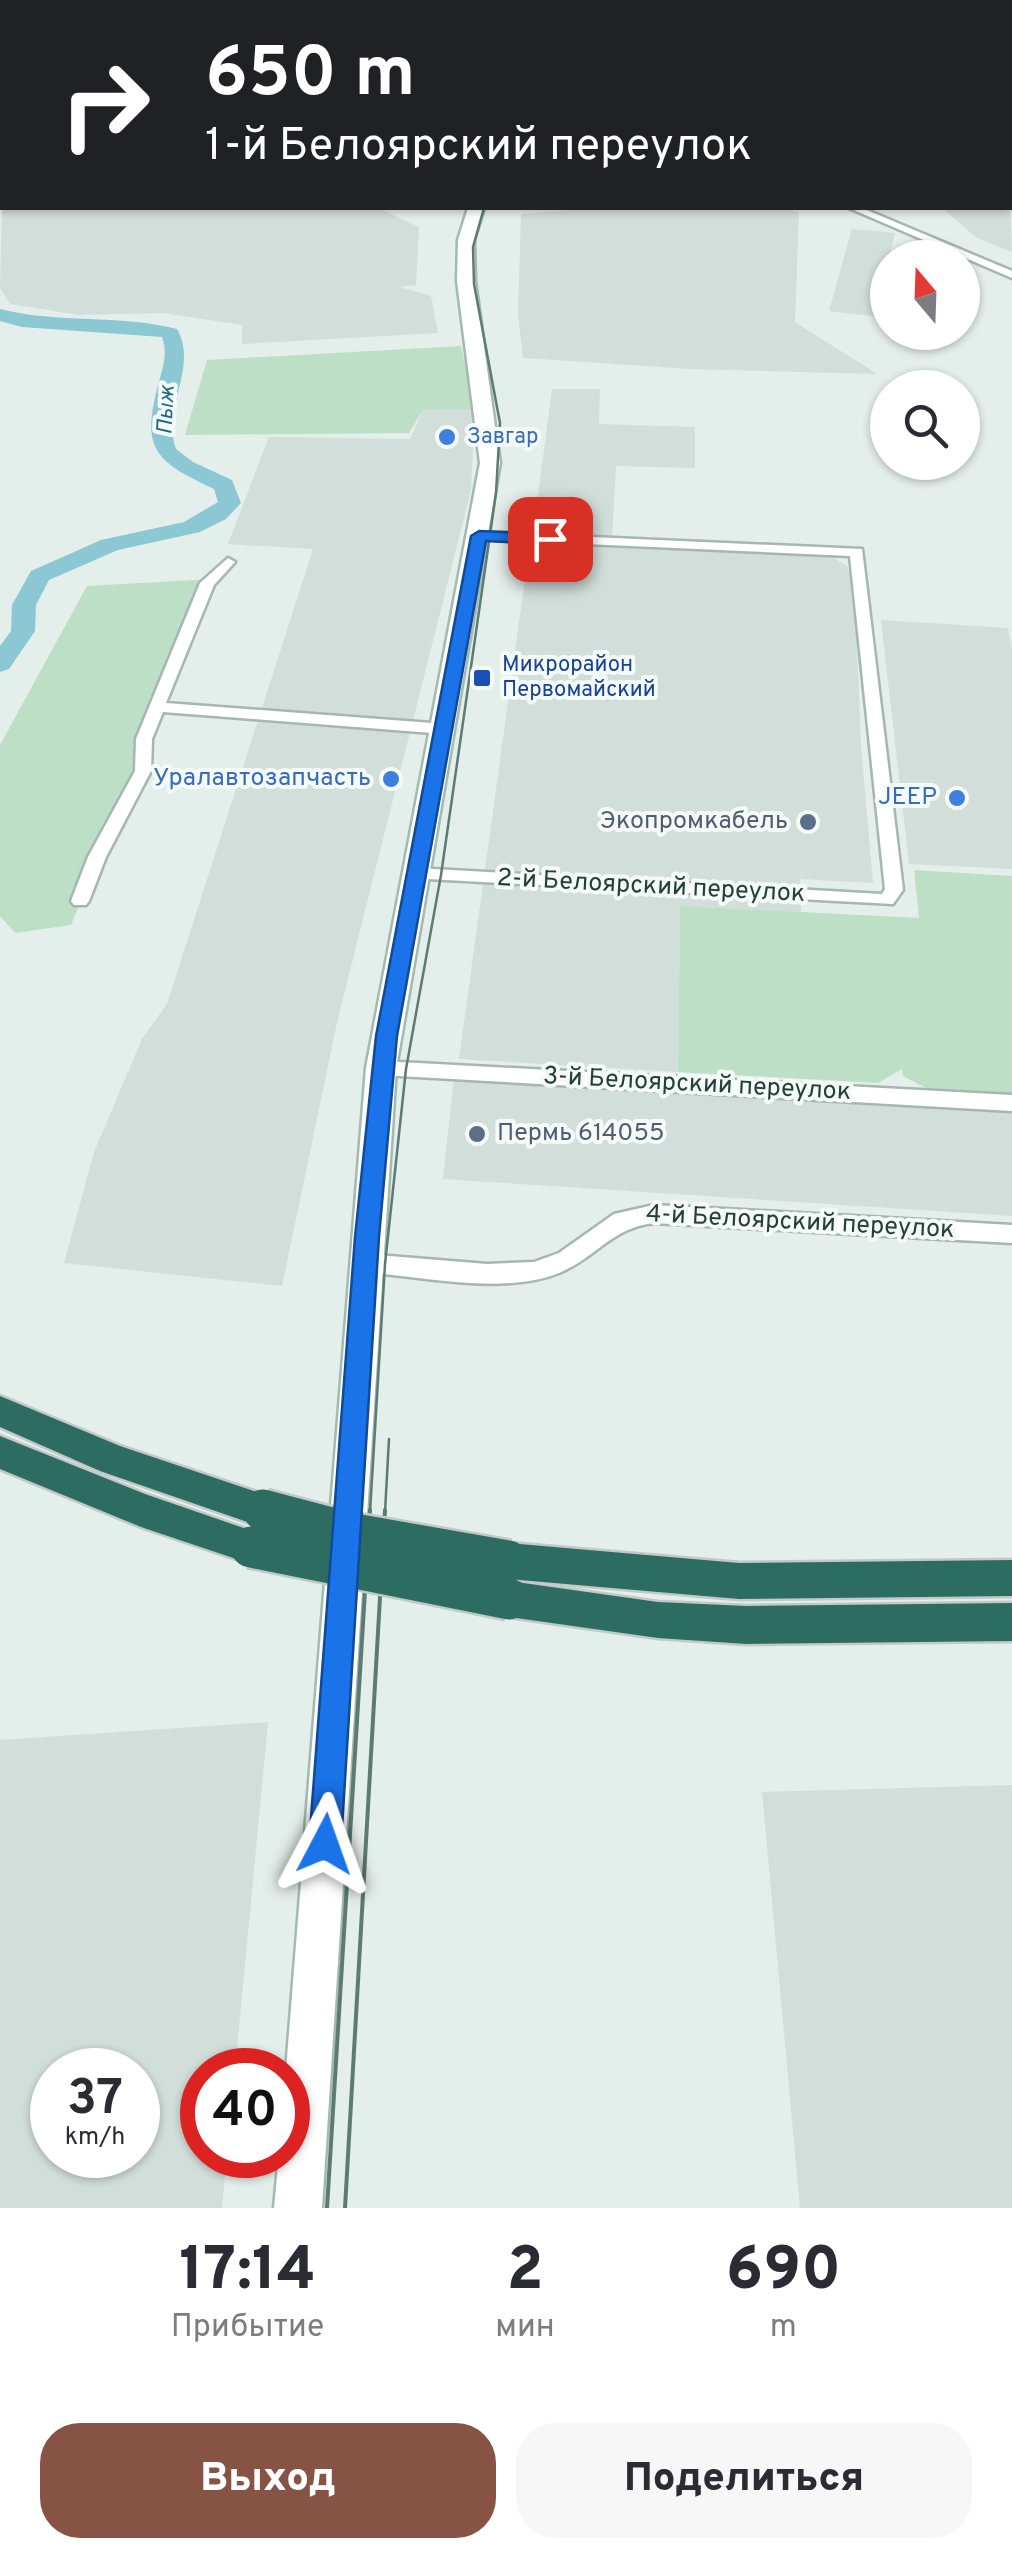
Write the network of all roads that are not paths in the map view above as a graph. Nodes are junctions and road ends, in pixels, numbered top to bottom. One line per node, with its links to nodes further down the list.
1 (475, 210): 4 (street)
2 (859, 210): 3 (street)
3 (1012, 276)
4 (479, 536): 7 (street); 8 (street, 2-й Белоярский переулок)
5 (228, 562): 6 (street)
6 (156, 707): 7 (street); 9 (street)
7 (445, 729): 8 (street)
8 (415, 874): 10 (street)
9 (80, 901)
10 (381, 1068): 11 (street, 3-й Белоярский переулок); 13 (street)
11 (1012, 1103)
12 (1012, 1234): 13 (street, 4-й Белоярский переулок)
13 (365, 1263): 19 (street)
14 (0, 1411): 17 (highway, bridge)
15 (0, 1452): 17 (highway, bridge)
16 (1012, 1578): 17 (highway)
17 (508, 1580): 18 (highway)
18 (1012, 1622)
19 (298, 2208)

